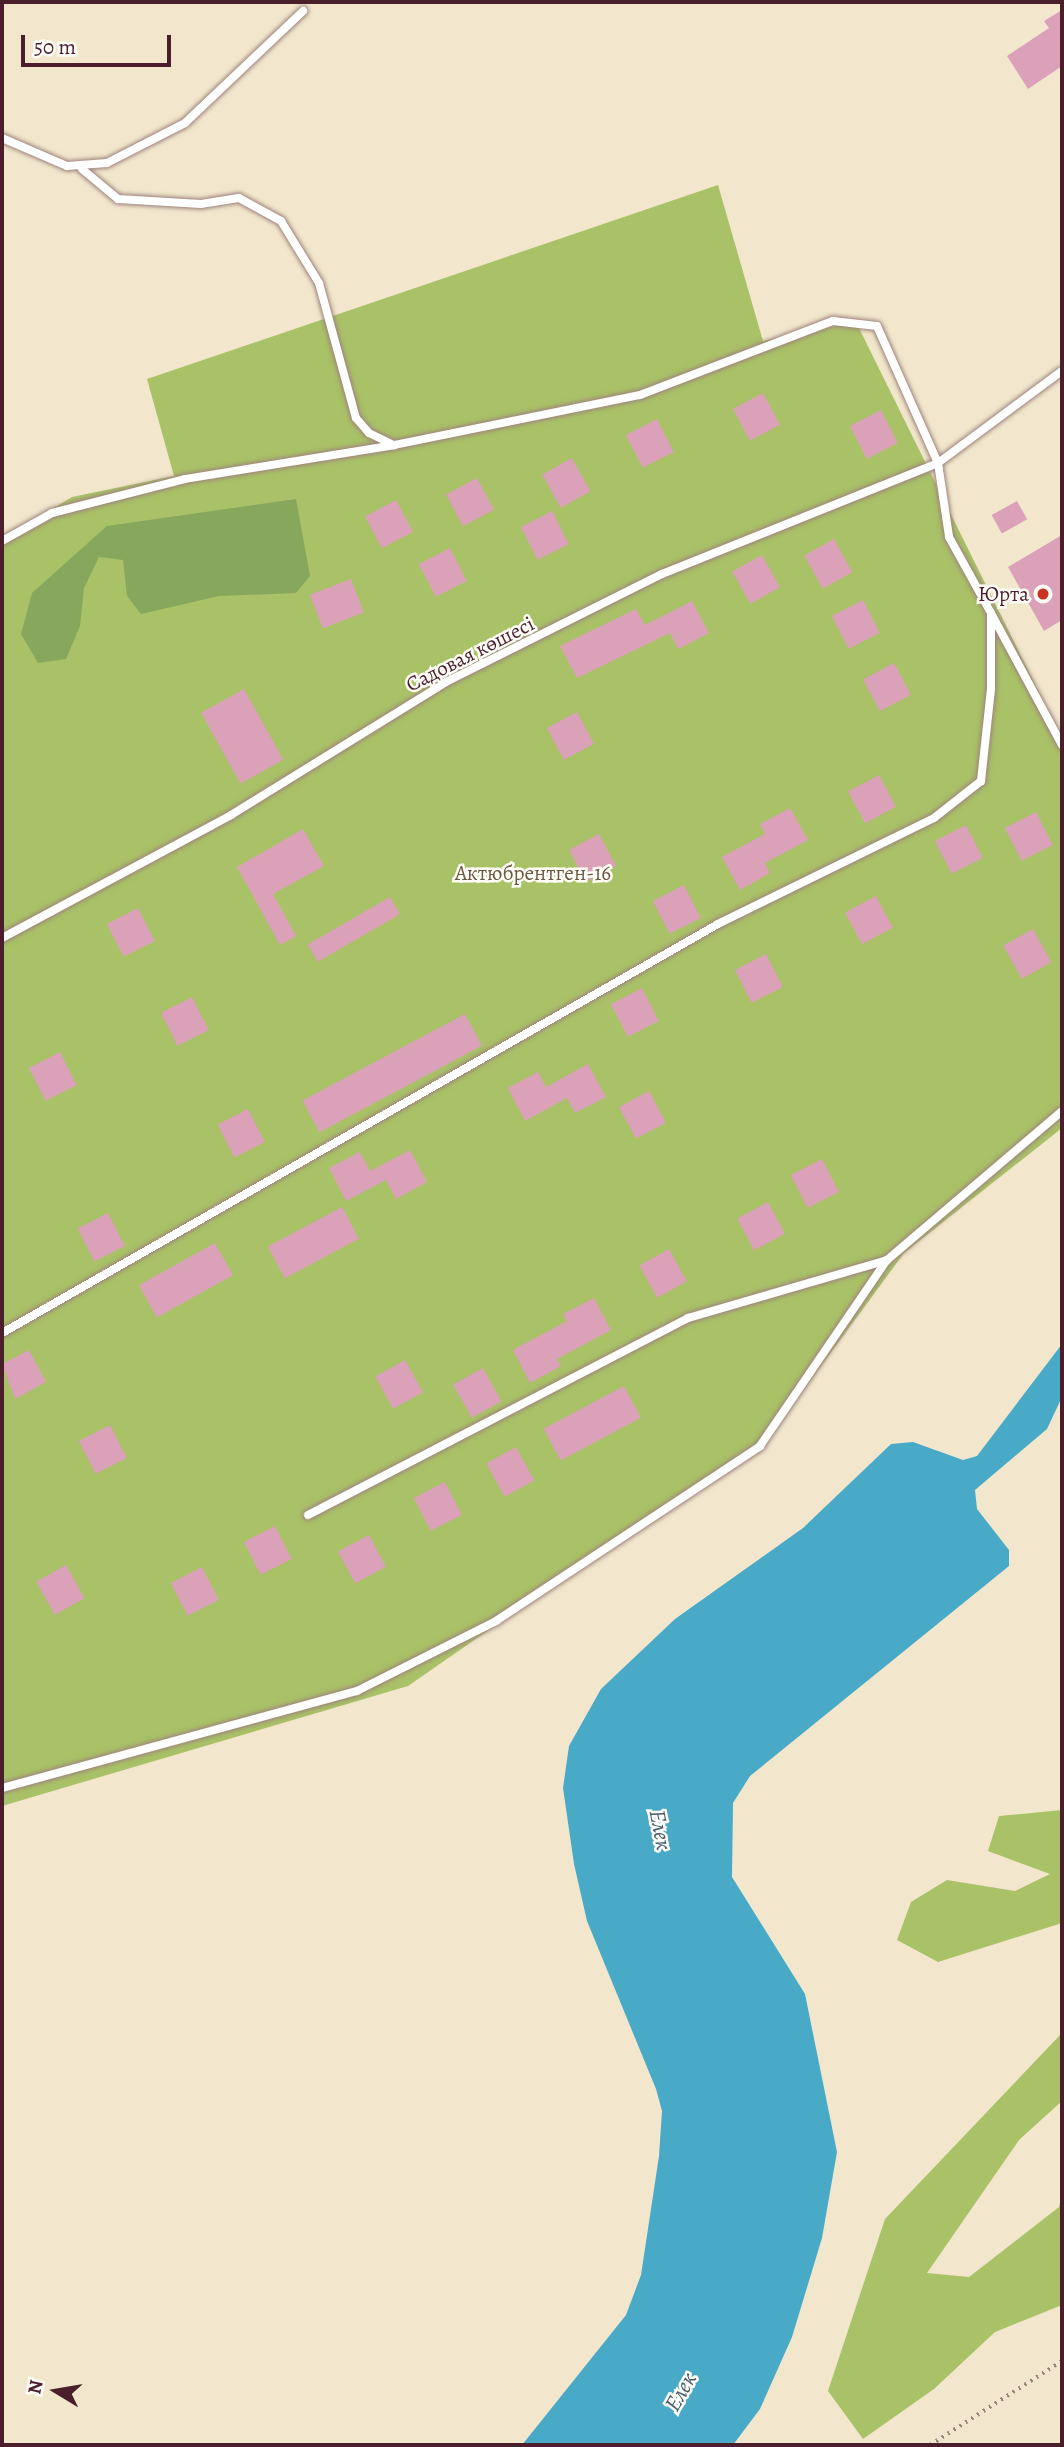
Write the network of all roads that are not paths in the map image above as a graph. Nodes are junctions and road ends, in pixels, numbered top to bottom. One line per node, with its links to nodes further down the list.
1 (303, 11): 3 (lane)
2 (2, 138): 3 (lane)
3 (82, 169): 5 (lane)
4 (1062, 371): 6 (lane, Садовая көшесі)
5 (394, 445): 6 (lane); 7 (lane)
6 (939, 463): 8 (lane); 10 (lane, Садовая көшесі)
7 (2, 541)
8 (991, 613): 9 (lane); 13 (lane)
9 (1062, 745)
10 (2, 938)
11 (1062, 1111): 12 (lane)
12 (887, 1260): 14 (lane); 15 (lane)
13 (2, 1333)
14 (308, 1515)
15 (2, 1788)

